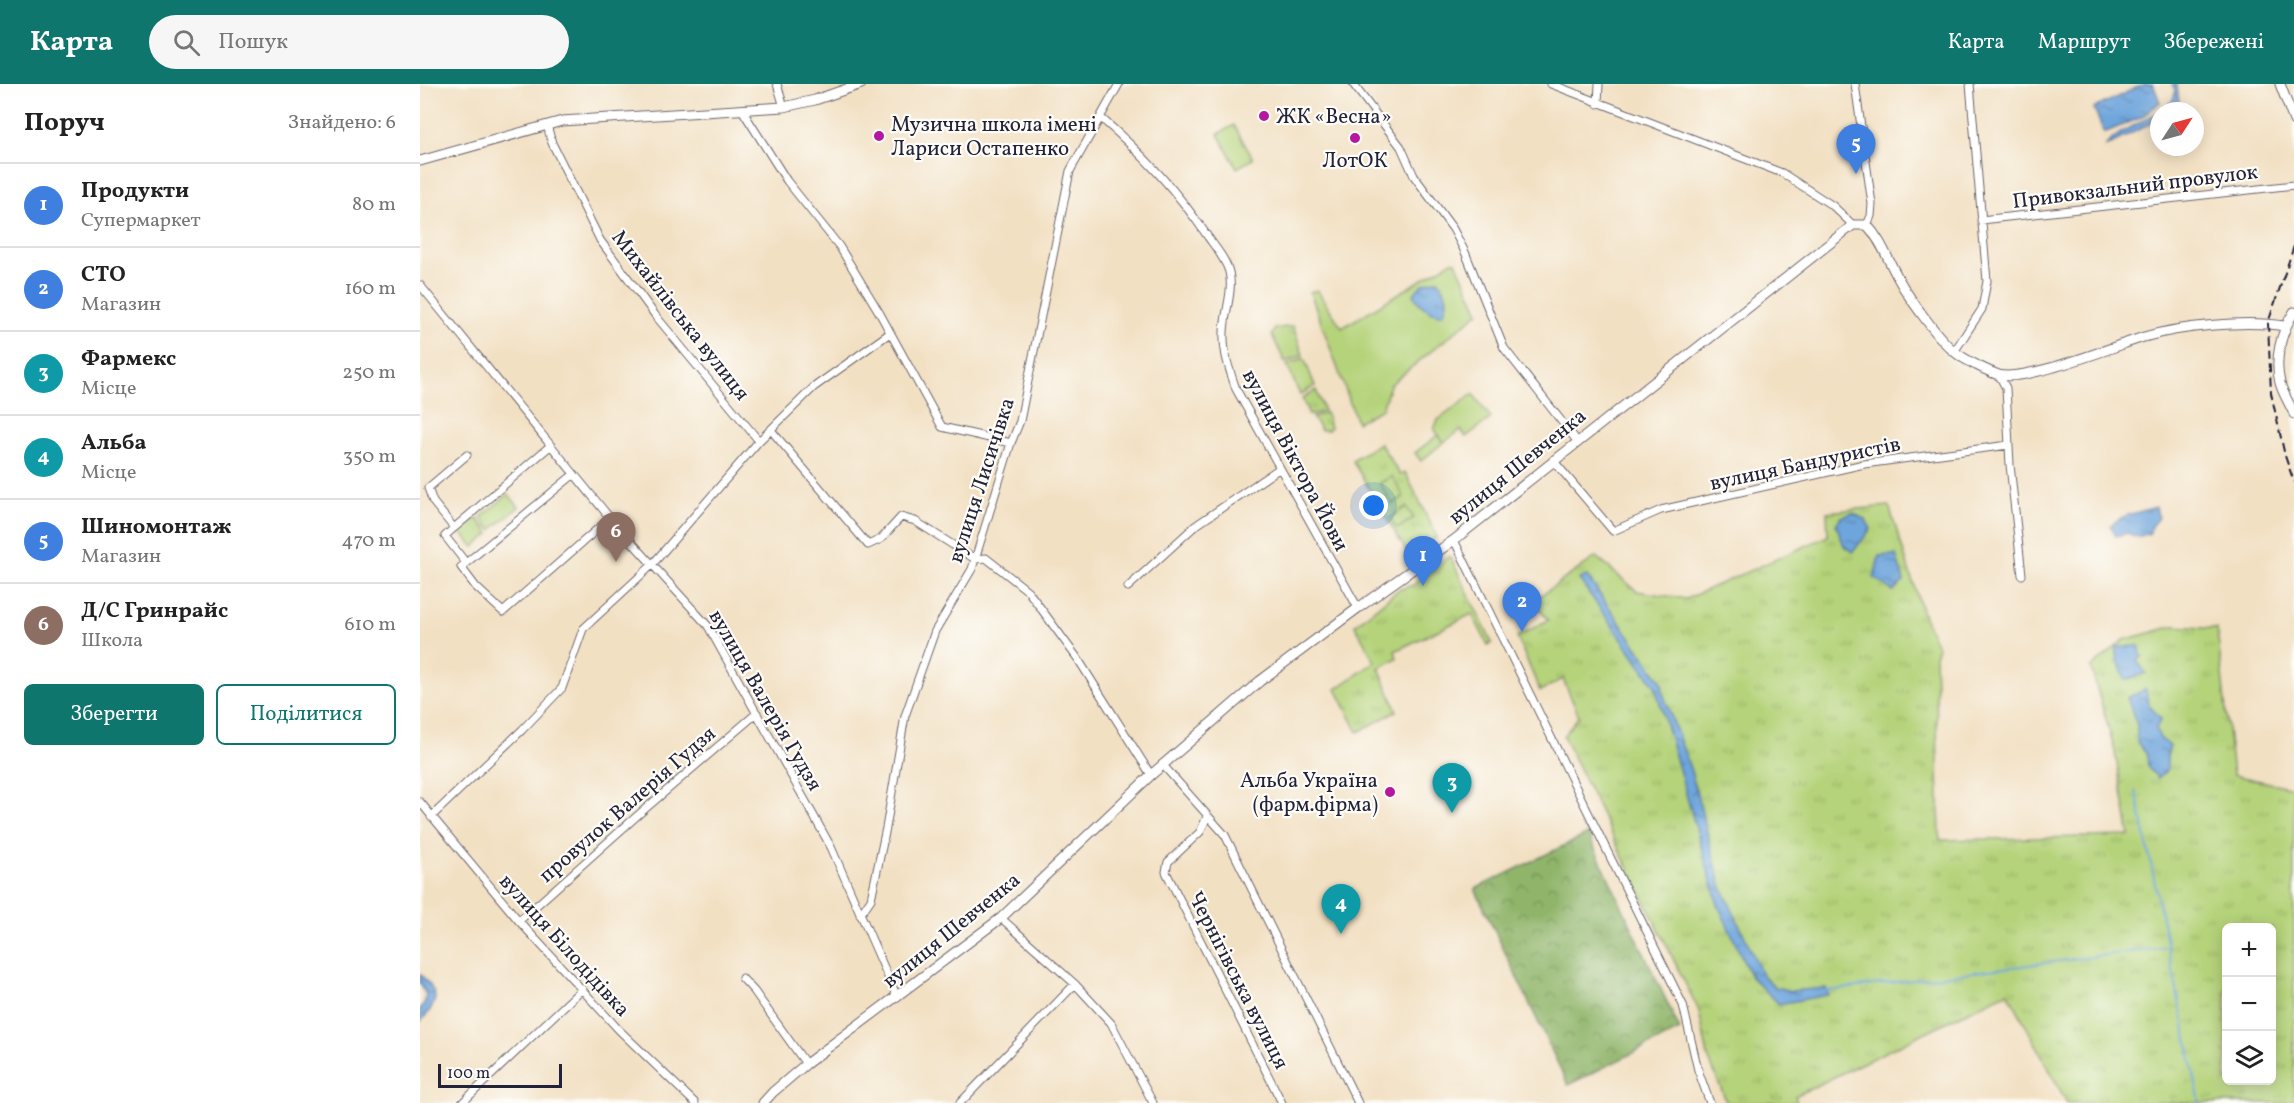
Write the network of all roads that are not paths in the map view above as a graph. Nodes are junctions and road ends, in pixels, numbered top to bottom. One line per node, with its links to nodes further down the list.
1 (777, 84): 11 (street)
2 (861, 84): 11 (main road)
3 (1119, 84): 13 (street, вулиця Лисичівка)
4 (1353, 84): 30 (street)
5 (1551, 84): 10 (street)
6 (1599, 84): 10 (street)
7 (1855, 84): 20 (street)
8 (1970, 84): 18 (street)
9 (2280, 84): 14 (main road)
10 (1598, 104): 19 (street)
11 (784, 107): 12 (main road)
12 (742, 110): 15 (main road); 24 (street)
13 (1101, 118): 31 (street, вулиця Лисичівка); 36 (street, вулиця Віктора Йови)
14 (2294, 121)
15 (547, 125): 16 (main road); 29 (street, Михайлівська вулиця)
16 (420, 161)
17 (2294, 184): 18 (street, Привокзальний провулок)
18 (1981, 220): 25 (street)
19 (1852, 225): 20 (main road); 30 (main road, вулиця Шевченка)
20 (1867, 225): 25 (main road)
21 (420, 285): 33 (street, вулиця Валерія Гудзя)
22 (2294, 312): 23 (main road)
23 (2284, 326): 26 (main road); 27 (main road)
24 (890, 333): 28 (street); 31 (street)
25 (1954, 352): 26 (main road)
26 (1999, 375): 32 (street)
27 (2294, 414)
28 (771, 430): 29 (street); 41 (street)
29 (759, 441): 43 (street)
30 (1577, 441): 35 (main road, вулиця Шевченка)
31 (1011, 443): 41 (street, вулиця Лисичівка)
32 (2009, 445): 35 (street, вулиця Бандуристів); 44 (street)
33 (550, 446): 37 (street, вулиця Валерія Гудзя); 39 (street)
34 (467, 455): 39 (street)
35 (1553, 460): 40 (main road, вулиця Шевченка)
36 (1280, 468): 45 (street); 46 (street, вулиця Віктора Йови)
37 (573, 475): 38 (street, вулиця Валерія Гудзя); 42 (street)
38 (610, 518): 42 (street); 43 (street, вулиця Валерія Гудзя)
39 (454, 528): 42 (street)
40 (1454, 540): 46 (main road, вулиця Шевченка); 68 (street)
41 (975, 559): 49 (street); 53 (street, вулиця Лисичівка)
42 (466, 563)
43 (651, 566): 47 (street, вулиця Валерія Гудзя); 51 (street)
44 (2022, 575)
45 (1128, 586)
46 (1358, 608): 48 (main road, вулиця Шевченка)
47 (758, 713): 53 (street, вулиця Валерія Гудзя); 55 (street, провулок Валерія Гудзя)
48 (1162, 764): 49 (main road, вулиця Шевченка); 52 (street)
49 (1151, 775): 54 (main road, вулиця Шевченка)
50 (420, 802): 51 (street, вулиця Білодідівка)
51 (431, 817): 55 (street, вулиця Білодідівка)
52 (1208, 817): 66 (street, Чернігівська вулиця); 67 (street)
53 (860, 915): 59 (street, вулиця Валерія Гудзя)
54 (1001, 918): 57 (street); 59 (main road, вулиця Шевченка)
55 (519, 921): 58 (street, вулиця Білодідівка)
56 (742, 978): 60 (street)
57 (1075, 984): 64 (street); 65 (street)
58 (582, 989): 61 (street); 62 (street, вулиця Білодідівка)
59 (897, 997): 60 (main road, вулиця Шевченка)
60 (806, 1064): 63 (main road, вулиця Шевченка)
61 (462, 1103)
62 (695, 1103)
63 (763, 1103)
64 (960, 1103)
65 (1153, 1103)
66 (1282, 1103)
67 (1358, 1103)
68 (1710, 1103)

